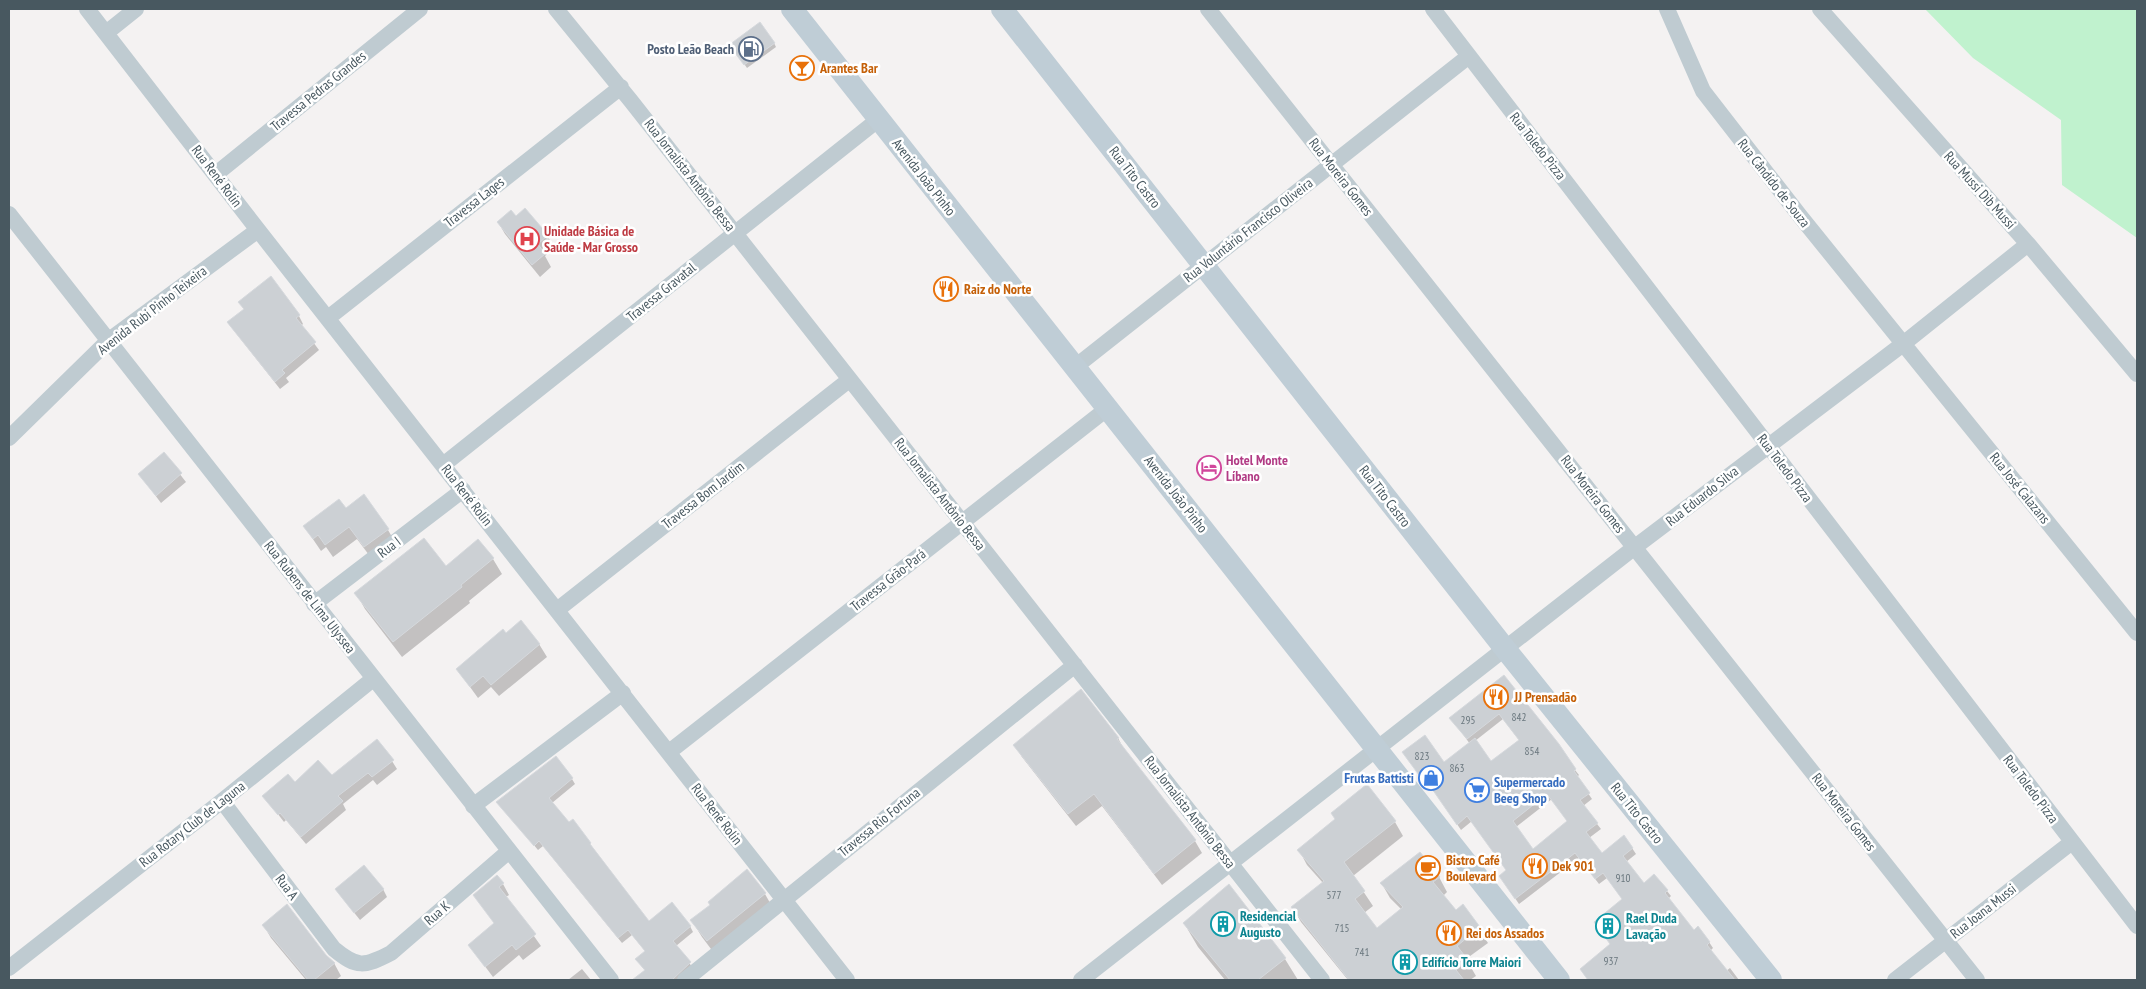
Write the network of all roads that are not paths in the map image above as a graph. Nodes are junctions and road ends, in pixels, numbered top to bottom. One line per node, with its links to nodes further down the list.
1 (88, 9): 11 (street, Rua René Rolin)
2 (136, 9): 11 (street)
3 (420, 9): 16 (street, Travessa Pedras Grandes)
4 (556, 9): 13 (street, Rua Jornalista Antônio Bessa)
5 (792, 9): 14 (main road, Avenida João Pinho)
6 (1002, 9): 21 (main road, Rua Tito Castro)
7 (1208, 9): 15 (street, Rua Moreira Gomes)
8 (1433, 9): 12 (street, Rua Toledo Pizza)
9 (1667, 9): 24 (street, Rua Cândido de Souza)
10 (1820, 9): 20 (street, Rua Mussi Dib Mussi)
11 (106, 33): 16 (street, Rua René Rolin)
12 (1469, 56): 15 (street, Rua Voluntário Francisco Oliveira); 30 (street, Rua Toledo Pizza)
13 (620, 87): 19 (street, Rua Jornalista Antônio Bessa); 22 (street, Travessa Lages)
14 (879, 119): 19 (street, Travessa Gravatal); 25 (main road, Avenida João Pinho)
15 (1332, 164): 21 (street, Rua Voluntário Francisco Oliveira); 34 (street, Rua Moreira Gomes)
16 (216, 174): 18 (street, Rua René Rolin)
17 (9, 214): 23 (street, Rua Rubens de Lima Ulyssea)
18 (258, 230): 22 (street, Rua René Rolin); 23 (street, Avenida Rubi Pinho Teixeira)
19 (735, 233): 27 (street, Rua Jornalista Antônio Bessa); 31 (street, Travessa Gravatal)
20 (2028, 244): 24 (street, Rua Eduardo Silva); 26 (street, Rua Mussi Dib Mussi)
21 (1204, 265): 25 (street, Rua Voluntário Francisco Oliveira); 38 (main road, Rua Tito Castro)
22 (328, 318): 31 (street, Rua René Rolin)
23 (108, 341): 29 (street, Avenida Rubi Pinho Teixeira); 35 (street, Rua Rubens de Lima Ulyssea)
24 (1903, 344): 30 (street, Rua Eduardo Silva); 37 (street, Rua José Calazans)
25 (1075, 367): 28 (main road, Avenida João Pinho)
26 (2137, 374)
27 (849, 380): 33 (street, Rua Jornalista Antônio Bessa); 36 (street, Travessa Bom Jardim)
28 (1108, 408): 33 (street, Travessa Grão-Pará); 42 (main road, Avenida João Pinho)
29 (9, 438)
30 (1768, 445): 34 (street, Rua Eduardo Silva); 46 (street, Rua Toledo Pizza)
31 (443, 465): 32 (street, Rua René Rolin)
32 (463, 490): 35 (street, Rua I); 36 (street, Rua René Rolin)
33 (961, 522): 39 (street, Rua Jornalista Antônio Bessa); 43 (street, Travessa Grão-Pará)
34 (1635, 548): 38 (street, Rua Eduardo Silva); 51 (street, Rua Moreira Gomes)
35 (314, 604): 40 (street, Rua Rubens de Lima Ulyssea)
36 (557, 610): 41 (street, Rua René Rolin)
37 (2137, 633)
38 (1506, 650): 42 (street, Rua Eduardo Silva); 60 (main road, Rua Tito Castro)
39 (1075, 665): 48 (street, Rua Jornalista Antônio Bessa); 49 (street, Travessa Rio Fortuna)
40 (373, 679): 44 (street, Rua Rotary Club de Laguna); 45 (street, Rua Rubens de Lima Ulyssea)
41 (623, 694): 43 (street, Rua René Rolin); 45 (street)
42 (1378, 749): 48 (street, Rua Eduardo Silva); 59 (main road, Avenida João Pinho)
43 (669, 752): 49 (street, Rua René Rolin)
44 (222, 801): 52 (street, Rua A); 53 (street, Rua Rotary Club de Laguna)
45 (474, 806): 47 (street, Rua Rubens de Lima Ulyssea)
46 (2072, 842): 50 (street, Rua Toledo Pizza); 51 (street, Rua Joana Mussi)
47 (509, 851): 52 (street, Rua K); 54 (street, Rua Rubens de Lima Ulyssea)
48 (1230, 863): 57 (street, Rua Eduardo Silva); 58 (street, Rua Jornalista Antônio Bessa)
49 (783, 900): 55 (street, Travessa Rio Fortuna); 56 (street, Rua René Rolin)
50 (2137, 926)
51 (1946, 941): 61 (street, Rua Joana Mussi); 62 (street, Rua Moreira Gomes)
52 (359, 964)
53 (9, 968)
54 (611, 980)
55 (684, 980)
56 (847, 980)
57 (1081, 980)
58 (1322, 980)
59 (1559, 980)
60 (1771, 980)
61 (1895, 980)
62 (1977, 980)

